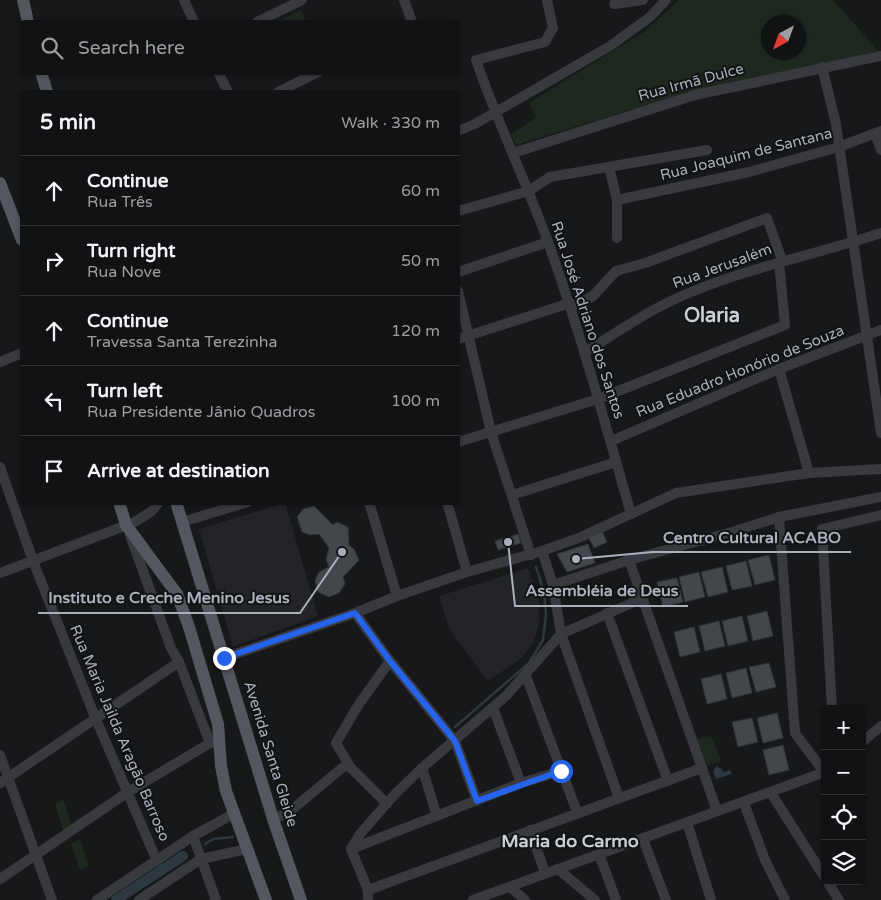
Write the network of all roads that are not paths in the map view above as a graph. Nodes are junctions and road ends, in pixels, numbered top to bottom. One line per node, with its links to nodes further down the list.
1 (23, 0): 9 (main road)
2 (184, 0): 10 (street)
3 (302, 0): 11 (street)
4 (404, 0): 12 (street)
5 (547, 0): 21 (street, Rua José Adriano dos Santos)
6 (643, 0): 8 (street)
7 (666, 0): 21 (street)
8 (614, 4)
9 (28, 20)
10 (193, 20)
11 (261, 20)
12 (411, 20)
13 (881, 57): 14 (street, Rua Irmã Dulce)
14 (822, 67): 24 (street); 27 (street, Rua Irmã Dulce)
15 (42, 75): 18 (main road)
16 (220, 75): 19 (street)
17 (312, 75): 20 (street)
18 (46, 90)
19 (227, 90)
20 (282, 90)
21 (493, 112): 22 (street); 27 (street, Rua José Adriano dos Santos)
22 (460, 130)
23 (878, 133): 24 (street, Rua Joaquim de Santana); 26 (street)
24 (839, 146): 31 (street, Rua Joaquim de Santana); 37 (street)
25 (707, 150): 28 (street)
26 (881, 150)
27 (513, 153): 30 (street, Rua José Adriano dos Santos)
28 (609, 167): 30 (street); 31 (street)
29 (0, 183): 34 (main road)
30 (529, 191): 32 (street); 36 (street, Rua José Adriano dos Santos)
31 (617, 200): 35 (street)
32 (460, 211)
33 (881, 233): 37 (street, Rua Jerusalém)
34 (20, 235)
35 (617, 238)
36 (548, 242): 39 (street); 41 (street, Rua José Adriano dos Santos)
37 (854, 242): 38 (street, Rua Jerusalém); 44 (street)
38 (781, 261): 41 (street); 46 (street, Rua Jerusalém); 50 (street)
39 (460, 271)
40 (460, 300): 43 (street)
41 (570, 306): 43 (street); 46 (street, Rua José Adriano dos Santos)
42 (881, 330): 44 (street, Rua Eduadro Honório de Souza)
43 (468, 335): 45 (street); 51 (street)
44 (867, 335): 49 (street, Rua Eduadro Honório de Souza); 52 (street)
45 (460, 338)
46 (584, 353): 50 (street, Rua José Adriano dos Santos)
47 (20, 354): 48 (street)
48 (0, 362)
49 (778, 370): 54 (street, Rua Eduadro Honório de Souza); 58 (street)
50 (598, 400): 51 (street); 54 (street, Rua José Adriano dos Santos)
51 (491, 432): 53 (street); 59 (street)
52 (881, 433)
53 (460, 441)
54 (611, 441): 55 (street, Rua José Adriano dos Santos)
55 (616, 462): 59 (street); 67 (street, Rua José Adriano dos Santos)
56 (0, 466): 75 (street, Rua Maria Jailda Aragão Barroso)
57 (881, 469): 58 (street)
58 (809, 473): 67 (street)
59 (512, 495): 73 (street)
60 (881, 497): 69 (street)
61 (120, 505): 71 (main road)
62 (156, 505): 71 (street)
63 (177, 505): 70 (main road, Avenida Santa Gleide)
64 (238, 505): 70 (street)
65 (369, 505): 79 (street)
66 (448, 505): 76 (street)
67 (631, 514): 72 (street)
68 (881, 515): 88 (street)
69 (778, 517): 74 (street); 97 (street)
70 (182, 522): 84 (main road, Avenida Santa Gleide)
71 (126, 525): 75 (street); 86 (street); 93 (main road)
72 (542, 551): 73 (street); 78 (street)
73 (530, 555): 76 (street)
74 (629, 560): 78 (street); 80 (street)
75 (33, 561): 77 (street); 90 (street, Rua Maria Jailda Aragão Barroso)
76 (467, 572): 79 (street)
77 (0, 573)
78 (553, 585): 83 (street)
79 (397, 596): 81 (street)
80 (641, 600): 82 (street); 99 (street)
81 (355, 613): 84 (street); 85 (street)
82 (608, 613): 83 (street); 103 (street)
83 (561, 634): 87 (street); 107 (street)
84 (224, 658): 115 (main road, Avenida Santa Gleide)
85 (390, 661): 94 (street); 96 (street)
86 (179, 662): 90 (street); 93 (street)
87 (526, 676): 89 (street); 100 (street)
88 (832, 705)
89 (493, 708): 94 (street); 104 (street)
90 (95, 718): 102 (street); 105 (street, Rua Maria Jailda Aragão Barroso)
91 (881, 726): 92 (street)
92 (866, 739)
93 (214, 741): 105 (street); 113 (main road)
94 (455, 741): 98 (street); 108 (street)
95 (0, 755): 102 (street)
96 (347, 764): 110 (street); 115 (street)
97 (821, 767)
98 (422, 768): 110 (street); 114 (street)
99 (702, 768): 103 (street); 111 (street)
100 (561, 771): 104 (street); 112 (street)
101 (821, 774): 106 (street)
102 (4, 780): 122 (street)
103 (668, 780): 107 (street)
104 (521, 783): 108 (street)
105 (128, 792): 122 (street); 125 (street, Rua Maria Jailda Aragão Barroso)
106 (771, 793): 109 (street); 127 (street)
107 (619, 798): 112 (street)
108 (477, 801): 114 (street)
109 (744, 803): 111 (street); 145 (street)
110 (387, 804): 121 (street)
111 (717, 811): 116 (street)
112 (577, 812): 117 (street)
113 (235, 813): 118 (street); 120 (main road)
114 (437, 816): 121 (street)
115 (273, 819): 138 (main road, Avenida Santa Gleide)
116 (686, 822): 119 (street); 144 (street)
117 (530, 830): 128 (street); 132 (street)
118 (193, 836): 124 (street); 125 (street)
119 (642, 839): 123 (street); 143 (street)
120 (247, 849): 124 (street); 137 (main road)
121 (351, 850): 132 (street)
122 (35, 853): 129 (street); 133 (street)
123 (599, 854): 126 (street); 142 (street)
124 (201, 859): 135 (street); 136 (street)
125 (157, 861): 134 (street)
126 (558, 869): 128 (street); 141 (street)
127 (821, 872)
128 (545, 873): 131 (street)
129 (0, 879)
130 (830, 885): 146 (street)
131 (510, 887): 139 (street); 140 (street)
132 (368, 895)
133 (52, 900)
134 (97, 900)
135 (139, 900)
136 (216, 900)
137 (266, 900)
138 (301, 900)
139 (473, 900)
140 (525, 900)
141 (595, 900)
142 (616, 900)
143 (666, 900)
144 (712, 900)
145 (785, 900)
146 (839, 900)

